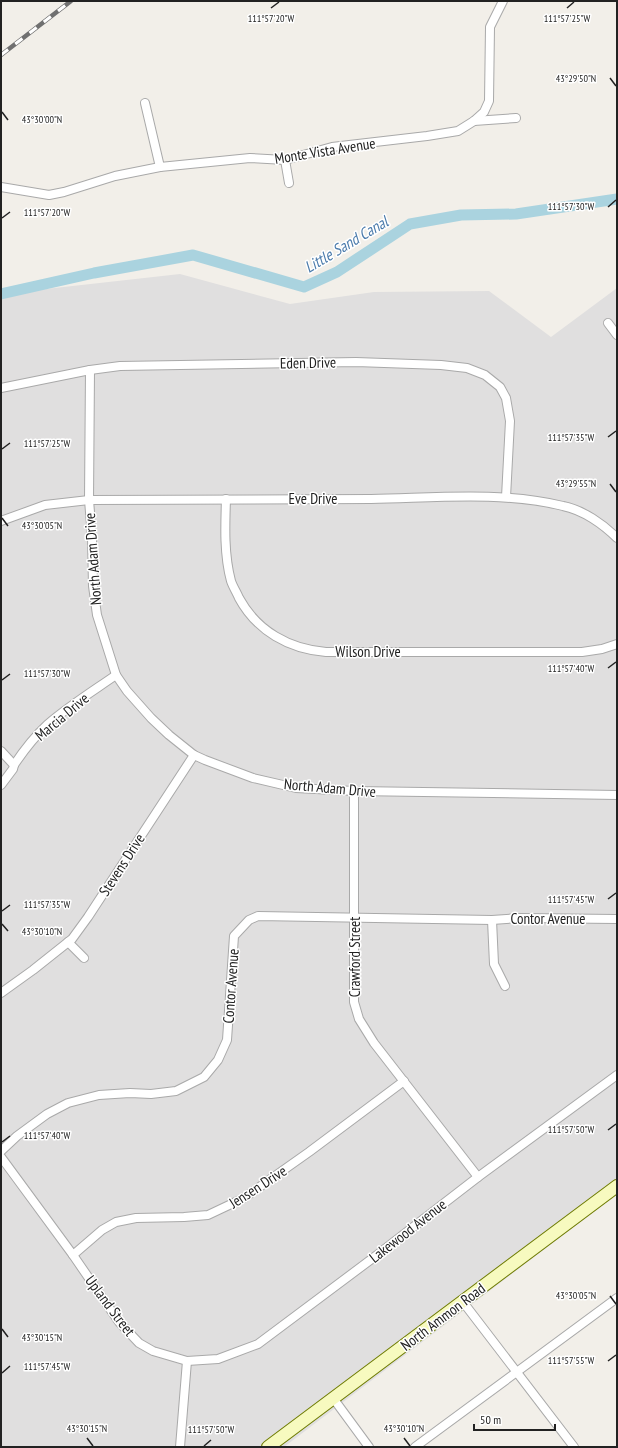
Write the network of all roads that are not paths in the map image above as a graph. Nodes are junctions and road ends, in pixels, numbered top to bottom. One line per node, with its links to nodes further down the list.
1 (503, 1): 4 (street, Monte Vista Avenue)
2 (145, 103): 6 (street)
3 (516, 118): 4 (street)
4 (474, 122): 5 (street, Monte Vista Avenue)
5 (285, 160): 6 (street, Monte Vista Avenue); 7 (street)
6 (160, 167): 8 (street, Monte Vista Avenue)
7 (288, 183)
8 (1, 187)
9 (608, 323): 10 (street)
10 (617, 335)
11 (90, 370): 12 (street, Eden Drive); 13 (street, Eden Drive); 15 (street, North Adam Drive)
12 (1, 388)
13 (506, 496): 14 (street, Eve Drive); 17 (street, Eve Drive)
14 (226, 499): 15 (street, Eve Drive); 18 (street, Wilson Drive)
15 (89, 500): 16 (street, Eve Drive); 19 (street, North Adam Drive)
16 (1, 521)
17 (617, 538)
18 (617, 644)
19 (116, 675): 21 (street, North Adam Drive); 22 (street, Marcia Drive)
20 (1, 751): 22 (street)
21 (194, 755): 24 (street, North Adam Drive); 29 (street, Stevens Drive)
22 (14, 765): 23 (street, Marcia Drive)
23 (1, 785)
24 (354, 792): 25 (street, North Adam Drive); 26 (street, Crawford Street)
25 (617, 795)
26 (355, 917): 28 (street, Contor Avenue); 34 (street, Crawford Street); 35 (street, Contor Avenue)
27 (617, 919): 28 (street, Contor Avenue)
28 (492, 920): 31 (street)
29 (68, 942): 30 (street); 32 (street, Stevens Drive)
30 (84, 958)
31 (505, 986)
32 (1, 993)
33 (617, 1075): 37 (street, Lakewood Avenue)
34 (404, 1081): 37 (street, Crawford Street); 39 (street, Jensen Drive)
35 (1, 1151)
36 (1, 1157): 39 (street, Upland Street)
37 (478, 1177): 42 (street, Lakewood Avenue)
38 (617, 1186): 41 (main road, North Ammon Road)
39 (73, 1255): 42 (street, Upland Street)
40 (617, 1298): 43 (street)
41 (463, 1302): 43 (street); 44 (main road, North Ammon Road)
42 (187, 1361): 45 (street)
43 (516, 1373): 48 (street); 49 (street)
44 (333, 1398): 46 (main road, North Ammon Road); 47 (street)
45 (180, 1447)
46 (268, 1447)
47 (369, 1447)
48 (415, 1447)
49 (574, 1447)

